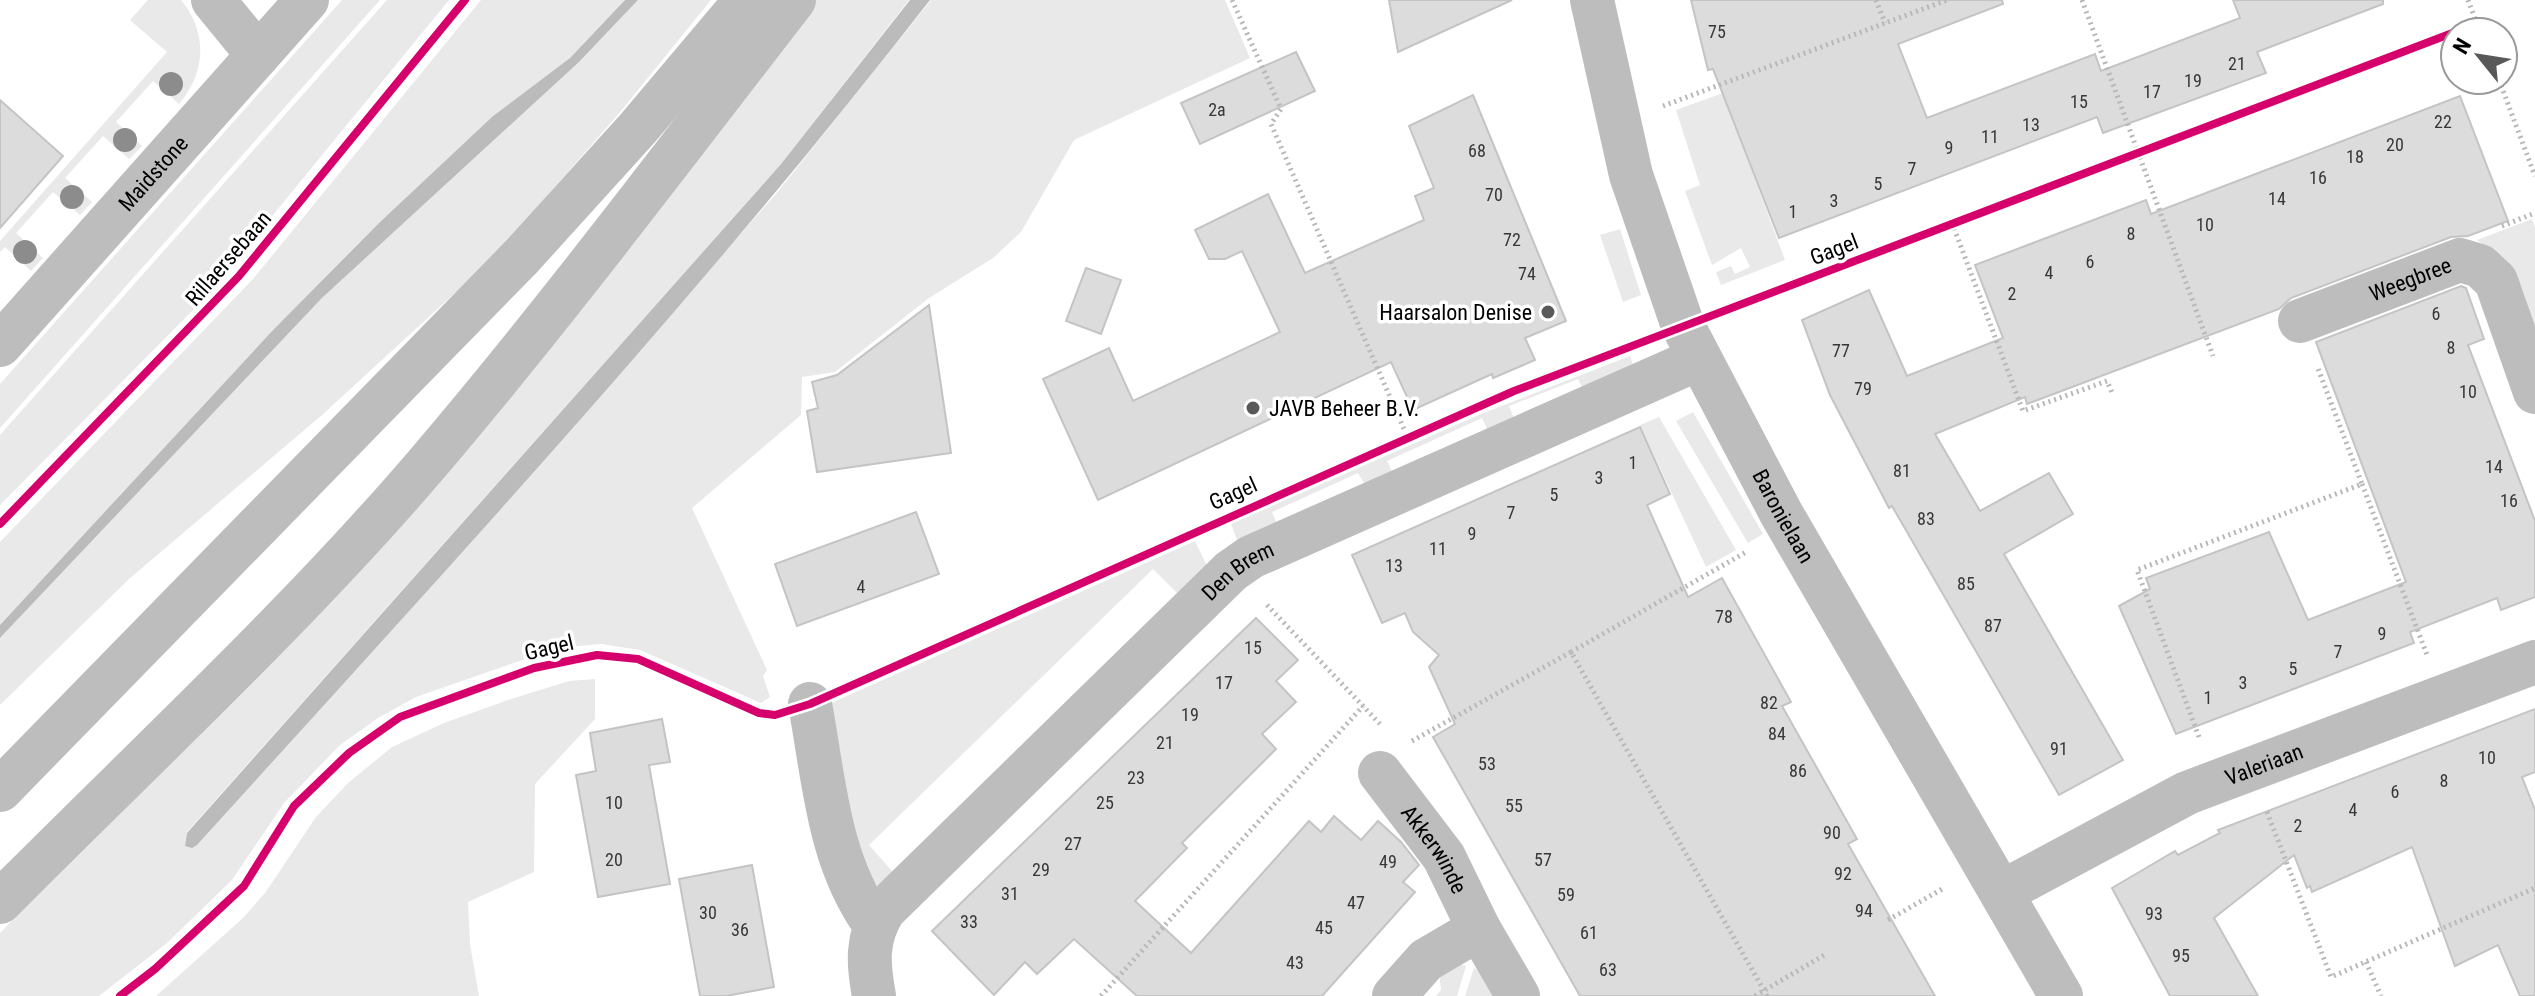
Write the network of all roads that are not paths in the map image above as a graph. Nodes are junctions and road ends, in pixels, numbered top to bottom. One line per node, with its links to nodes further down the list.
1 (213, 0): 6 (street)
2 (307, 0): 6 (street, Maidstone)
3 (746, 0): 14 (street)
4 (794, 0): 16 (street)
5 (1592, 0): 9 (street, Baronielaan)
6 (258, 55): 8 (street, Maidstone)
7 (2300, 321): 10 (street, Weegbree)
8 (0, 345)
9 (1698, 359): 15 (street, Baronielaan); 17 (street, Den Brem)
10 (2535, 392)
11 (2535, 662): 15 (street, Valeriaan)
12 (810, 704): 17 (street)
13 (1393, 759): 18 (street, Akkerwinde)
14 (0, 790)
15 (1994, 878): 22 (street, Baronielaan)
16 (0, 902)
17 (875, 925): 19 (street)
18 (1479, 929): 20 (street); 21 (street, Akkerwinde)
19 (874, 996)
20 (1394, 996)
21 (1518, 996)
22 (2061, 996)

